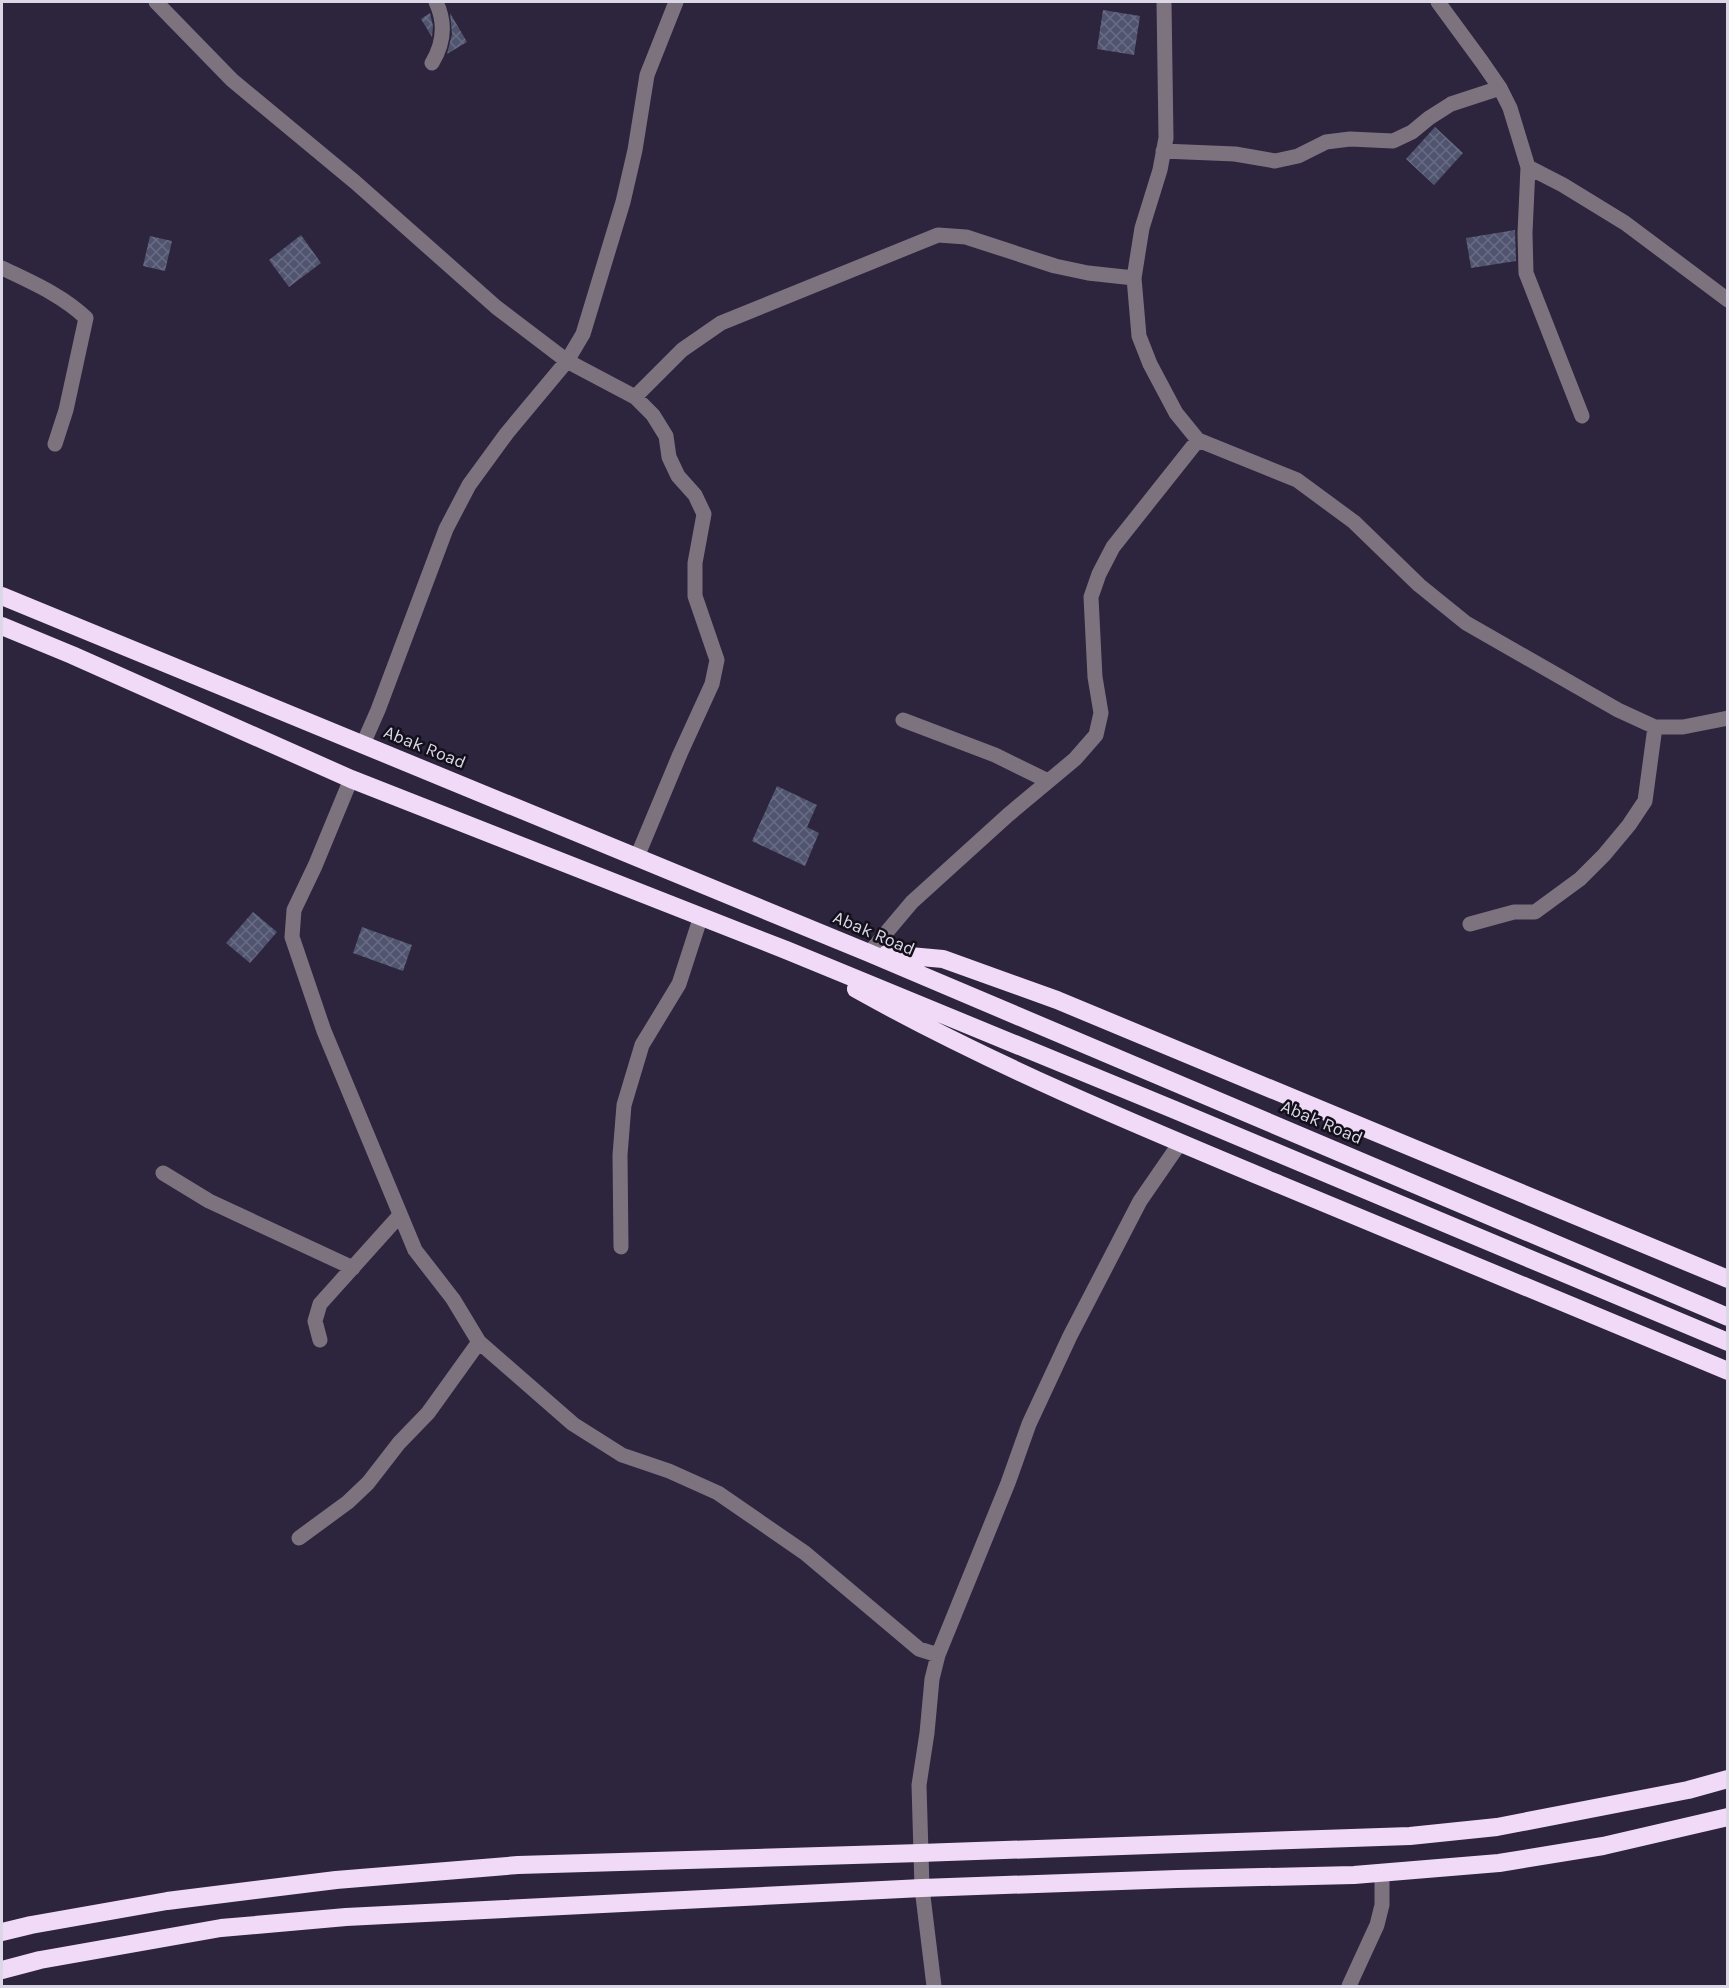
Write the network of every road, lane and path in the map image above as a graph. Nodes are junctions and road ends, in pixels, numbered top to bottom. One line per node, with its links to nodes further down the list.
1 (156, 2): 13 (street)
2 (436, 2): 6 (street)
3 (676, 2): 13 (street)
4 (1164, 2): 8 (street)
5 (1438, 2): 7 (street)
6 (432, 63)
7 (1500, 88): 8 (street); 9 (street)
8 (1163, 152): 11 (street)
9 (1528, 167): 12 (street); 15 (street)
10 (2, 268): 17 (street)
11 (1134, 278): 14 (street); 16 (street)
12 (1728, 300)
13 (567, 361): 14 (street); 23 (street)
14 (636, 397): 26 (street)
15 (1582, 416)
16 (1198, 440): 22 (street); 25 (street)
17 (55, 444)
18 (2, 596): 23 (highway, Abak Road)
19 (2, 626): 24 (highway)
20 (1728, 718): 22 (street)
21 (903, 720): 25 (street)
22 (1655, 727): 28 (street)
23 (363, 744): 26 (highway, Abak Road)
24 (351, 779): 27 (highway); 33 (street)
25 (1048, 780): 30 (street)
26 (637, 857): 30 (highway, Abak Road)
27 (700, 916): 29 (highway); 34 (street)
28 (1470, 924)
29 (786, 950): 31 (highway); 40 (highway)
30 (869, 953): 36 (highway); 37 (highway, Abak Road)
31 (1180, 1143): 41 (highway); 43 (street)
32 (163, 1173): 35 (street)
33 (400, 1215): 35 (street); 39 (street)
34 (621, 1247)
35 (353, 1268): 38 (street)
36 (1728, 1279)
37 (1728, 1317)
38 (320, 1340)
39 (479, 1342): 42 (street); 43 (street)
40 (1728, 1342)
41 (1728, 1371)
42 (298, 1538)
43 (938, 1655): 46 (street)
44 (1728, 1779): 46 (highway)
45 (1728, 1817): 47 (highway)
46 (920, 1853): 48 (street); 49 (highway)
47 (1382, 1873): 48 (highway); 52 (street)
48 (922, 1888): 50 (highway); 51 (street)
49 (2, 1932)
50 (2, 1970)
51 (934, 1986)
52 (1348, 1986)

